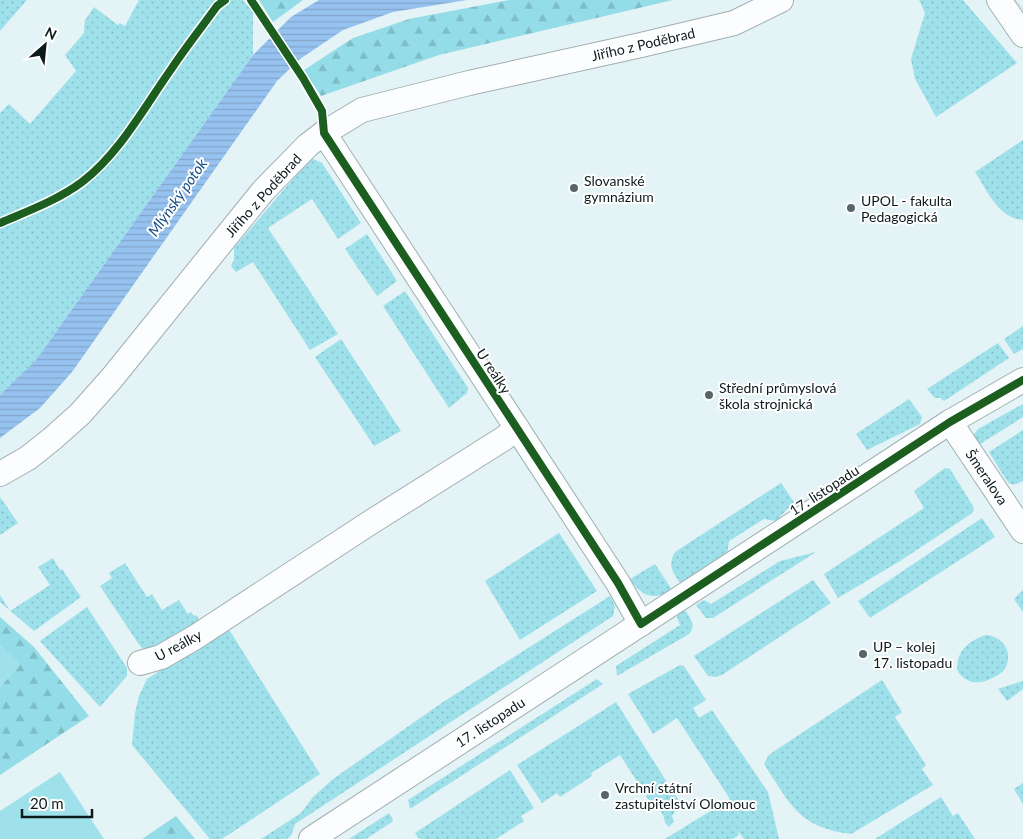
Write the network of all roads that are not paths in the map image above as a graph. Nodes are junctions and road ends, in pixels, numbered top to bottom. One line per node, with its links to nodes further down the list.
1 (781, 0): 4 (street, Jiřího z Poděbrad)
2 (999, 0): 3 (street)
3 (1023, 35)
4 (324, 133): 7 (street, U reálky); 8 (street, Jiřího z Poděbrad)
5 (1023, 380): 6 (street, 17. listopadu)
6 (950, 422): 9 (street, Šmeralova); 10 (street, 17. listopadu)
7 (517, 428): 10 (street, U reálky); 11 (street, U reálky)
8 (0, 474)
9 (1023, 531)
10 (641, 624): 12 (street, 17. listopadu)
11 (140, 663)
12 (311, 839)

